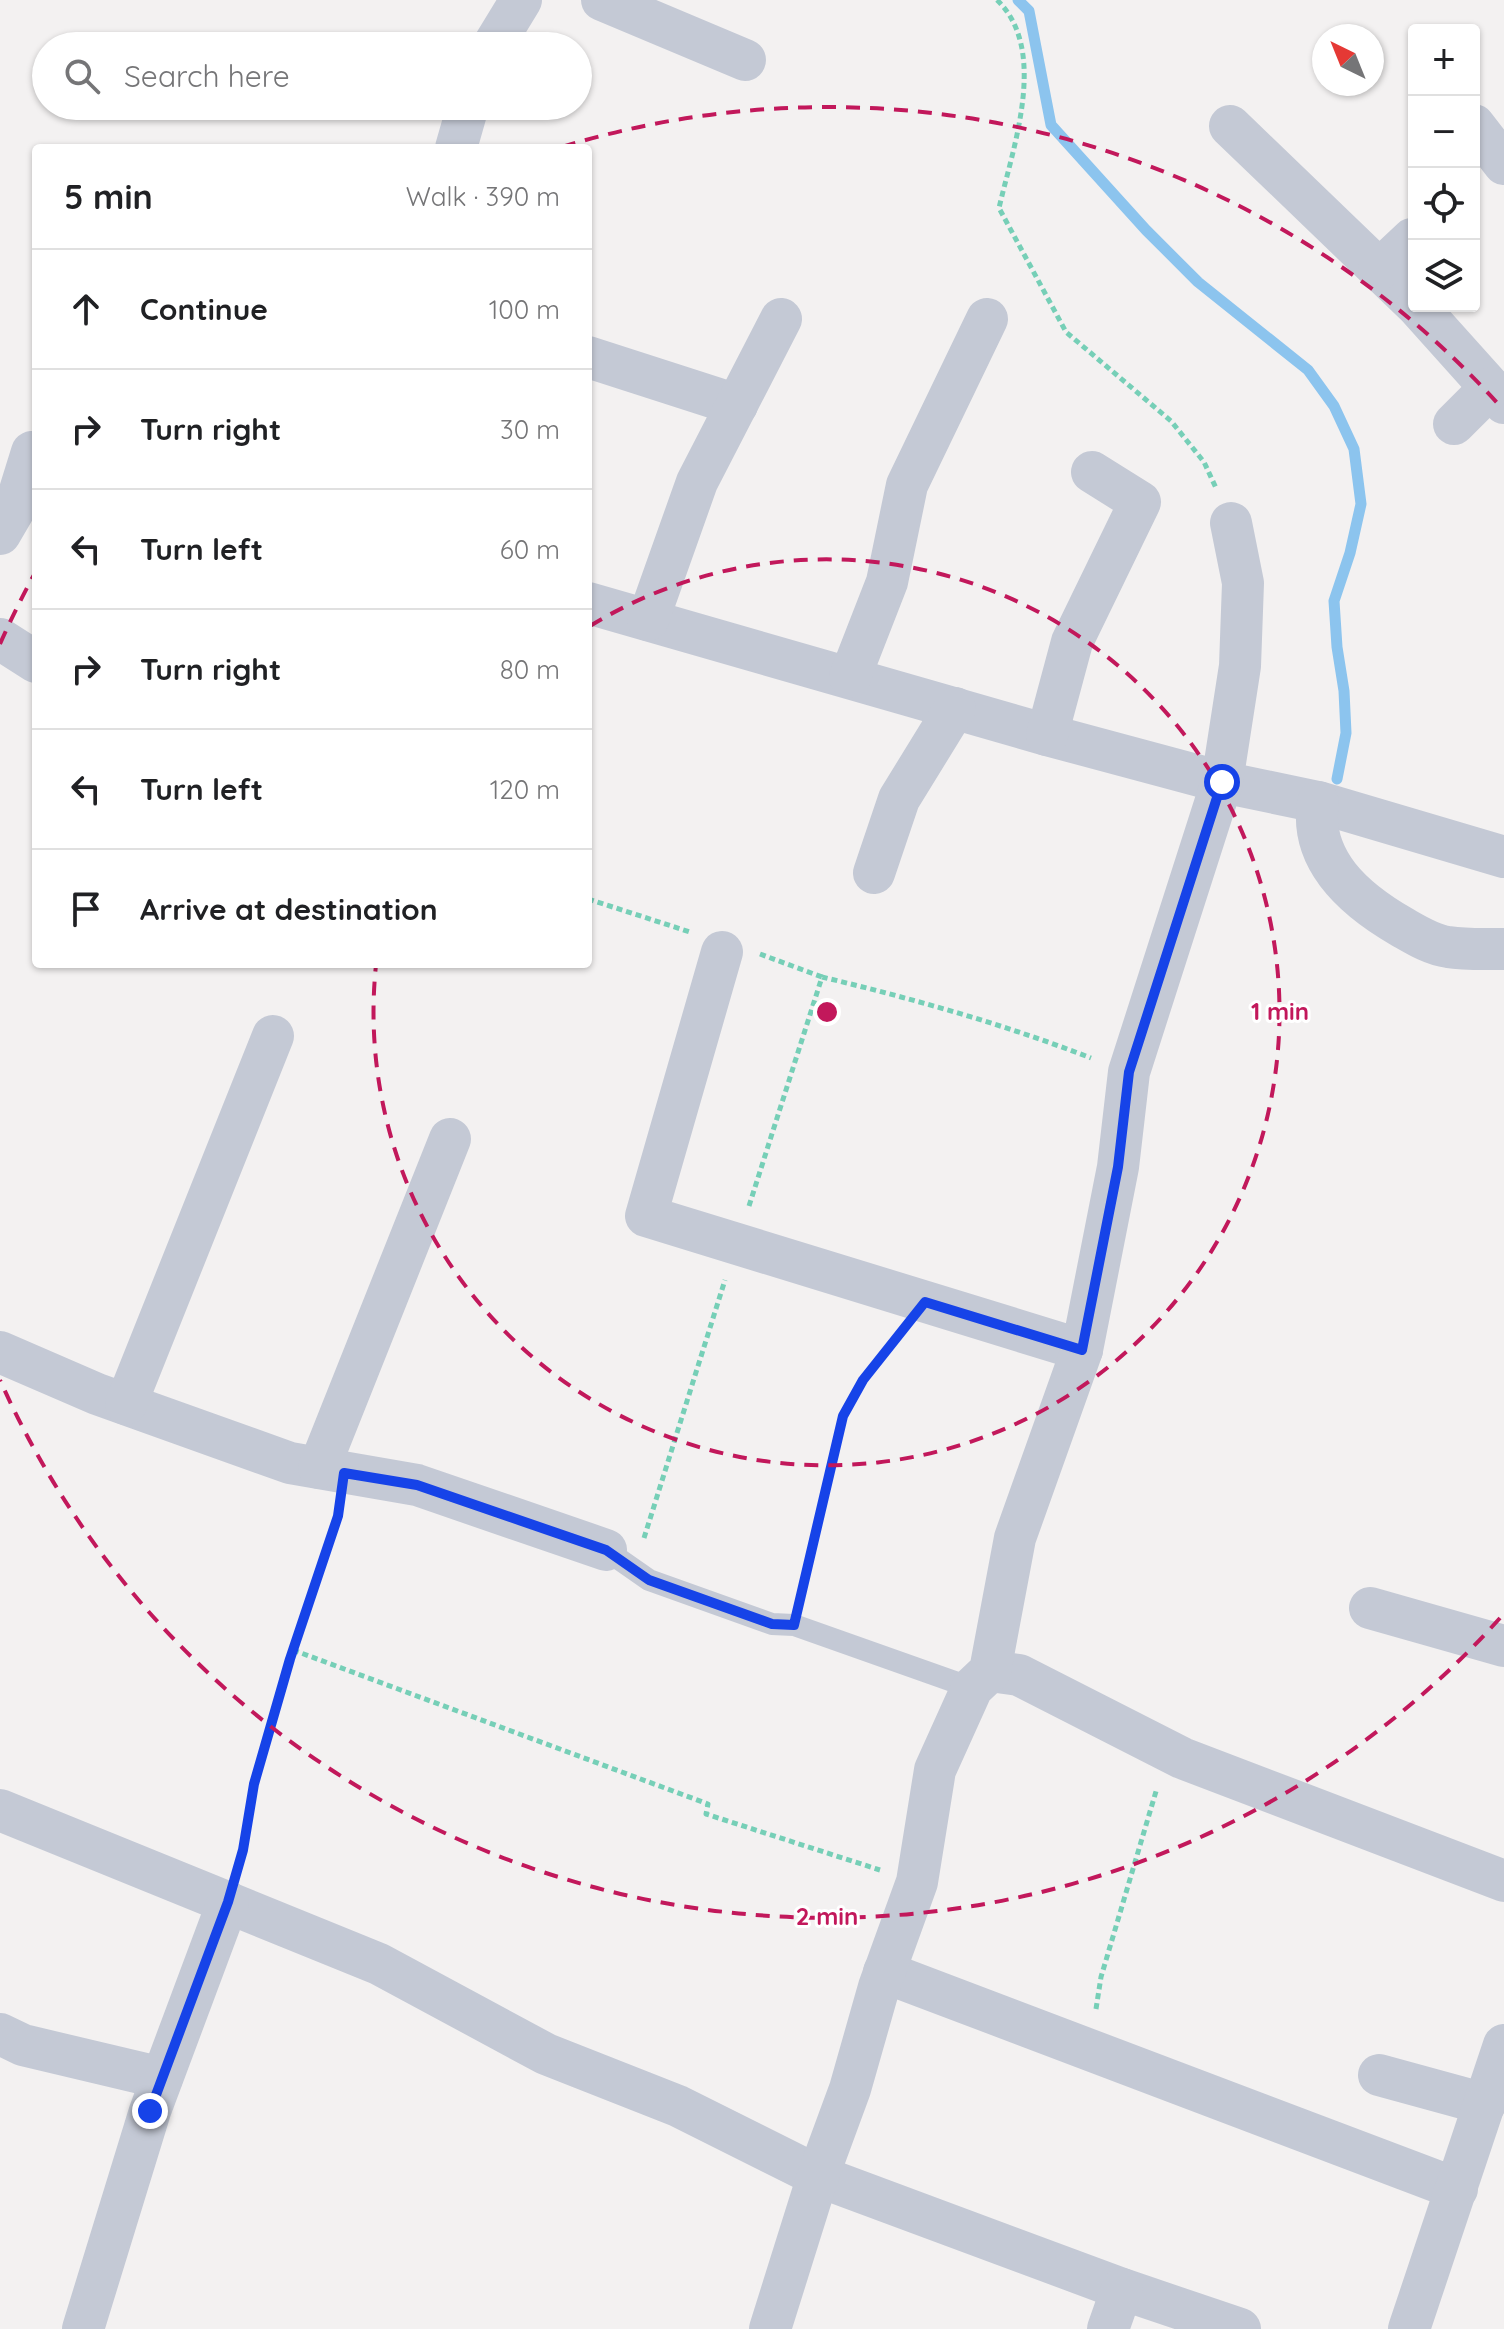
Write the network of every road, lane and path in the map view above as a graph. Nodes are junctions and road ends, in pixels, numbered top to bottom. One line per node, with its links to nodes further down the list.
1 (521, 0): 4 (street)
2 (602, 0): 5 (street)
3 (997, 0): 23 (path)
4 (502, 32)
5 (745, 60)
6 (464, 120): 9 (street)
7 (1480, 137): 10 (street)
8 (1232, 141): 12 (street)
9 (457, 144)
10 (1495, 168)
11 (1411, 240): 12 (street)
12 (1379, 270): 13 (street)
13 (1408, 298)
14 (1421, 312): 18 (street)
15 (781, 319): 19 (street)
16 (987, 319): 29 (street)
17 (592, 358): 19 (street)
18 (1497, 396): 20 (street)
19 (737, 405): 26 (street)
20 (1454, 424)
21 (23, 449): 24 (street)
22 (1092, 472): 31 (street)
23 (1231, 523): 32 (street)
24 (0, 534)
25 (592, 604): 26 (street)
26 (648, 620): 29 (street)
27 (0, 639): 28 (street)
28 (32, 659)
29 (850, 677): 30 (street)
30 (955, 708): 31 (street); 35 (street)
31 (1047, 735): 32 (street)
32 (1222, 782): 33 (street); 39 (street)
33 (1318, 802): 34 (street); 36 (street)
34 (1504, 857)
35 (874, 873)
36 (1504, 949)
37 (722, 952): 41 (street)
38 (273, 1036): 45 (street)
39 (1129, 1072): 41 (path); 43 (street)
40 (449, 1138): 46 (street)
41 (736, 1244): 42 (street); 47 (path)
42 (925, 1302): 43 (street); 49 (path)
43 (1082, 1350): 52 (street)
44 (0, 1352): 45 (street)
45 (126, 1404): 46 (street)
46 (331, 1470): 47 (street); 51 (path)
47 (620, 1560): 49 (lane)
48 (1370, 1608): 50 (street)
49 (794, 1625): 52 (lane)
50 (1504, 1646)
51 (293, 1650): 56 (path); 57 (path)
52 (981, 1679): 53 (street); 56 (street)
53 (1168, 1751): 55 (street); 61 (path)
54 (0, 1810): 57 (street)
55 (1504, 1881)
56 (917, 1882): 58 (street)
57 (228, 1902): 63 (street); 65 (street)
58 (884, 1972): 61 (street); 65 (street)
59 (0, 2034): 63 (street)
60 (1504, 2045): 64 (street)
61 (1088, 2050): 66 (street)
62 (1379, 2075): 64 (street)
63 (162, 2078): 68 (street)
64 (1485, 2104): 66 (street)
65 (818, 2176): 67 (street); 69 (street)
66 (1457, 2189): 72 (street)
67 (1122, 2289): 70 (street); 71 (street)
68 (83, 2329)
69 (770, 2329)
70 (1108, 2329)
71 (1240, 2329)
72 (1409, 2329)

